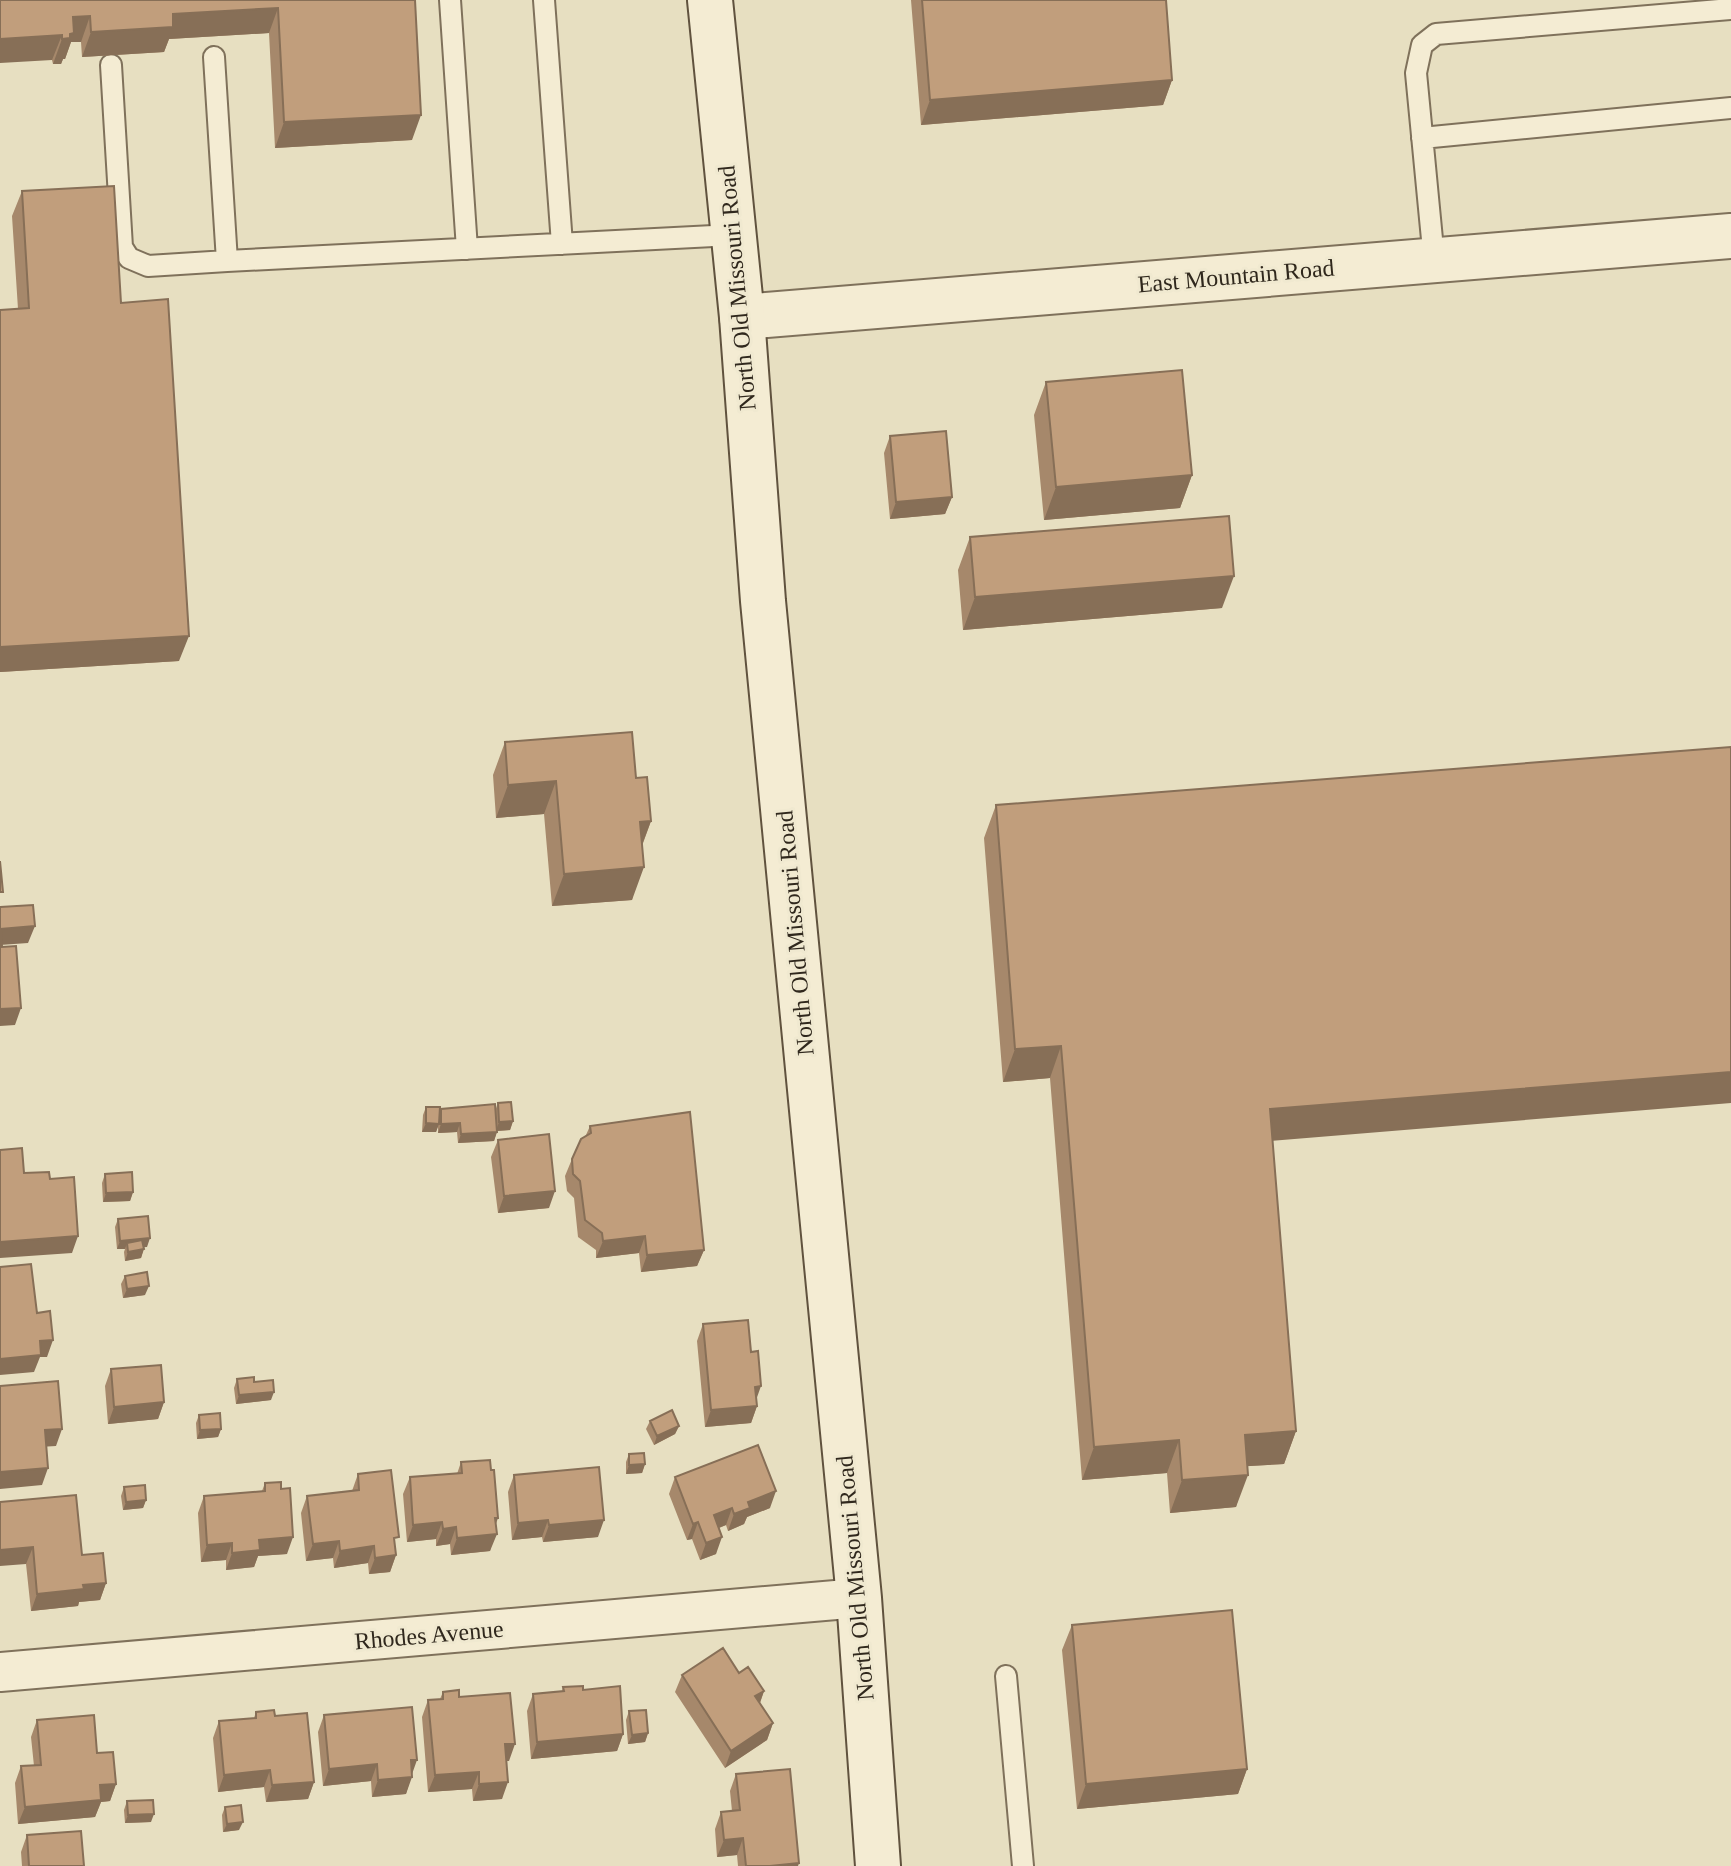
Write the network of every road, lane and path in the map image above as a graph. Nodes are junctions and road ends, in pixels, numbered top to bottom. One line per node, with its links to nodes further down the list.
1 (450, 0): 12 (lane)
2 (544, 0): 11 (lane)
3 (710, 0): 9 (main road, North Old Missouri Road)
4 (1731, 9): 8 (lane)
5 (214, 57): 14 (lane)
6 (111, 65): 14 (lane)
7 (1731, 108): 8 (lane)
8 (1422, 138): 13 (lane)
9 (733, 235): 11 (lane); 15 (main road, North Old Missouri Road)
10 (1731, 236): 13 (main road, East Mountain Road)
11 (562, 244): 12 (lane)
12 (467, 249): 14 (lane)
13 (1434, 260): 15 (main road, East Mountain Road)
14 (227, 261)
15 (742, 317): 16 (main road, North Old Missouri Road)
16 (859, 1598): 17 (street, Rhodes Avenue); 19 (main road, North Old Missouri Road)
17 (0, 1672)
18 (1006, 1676): 20 (lane)
19 (878, 1866)
20 (1023, 1866)

